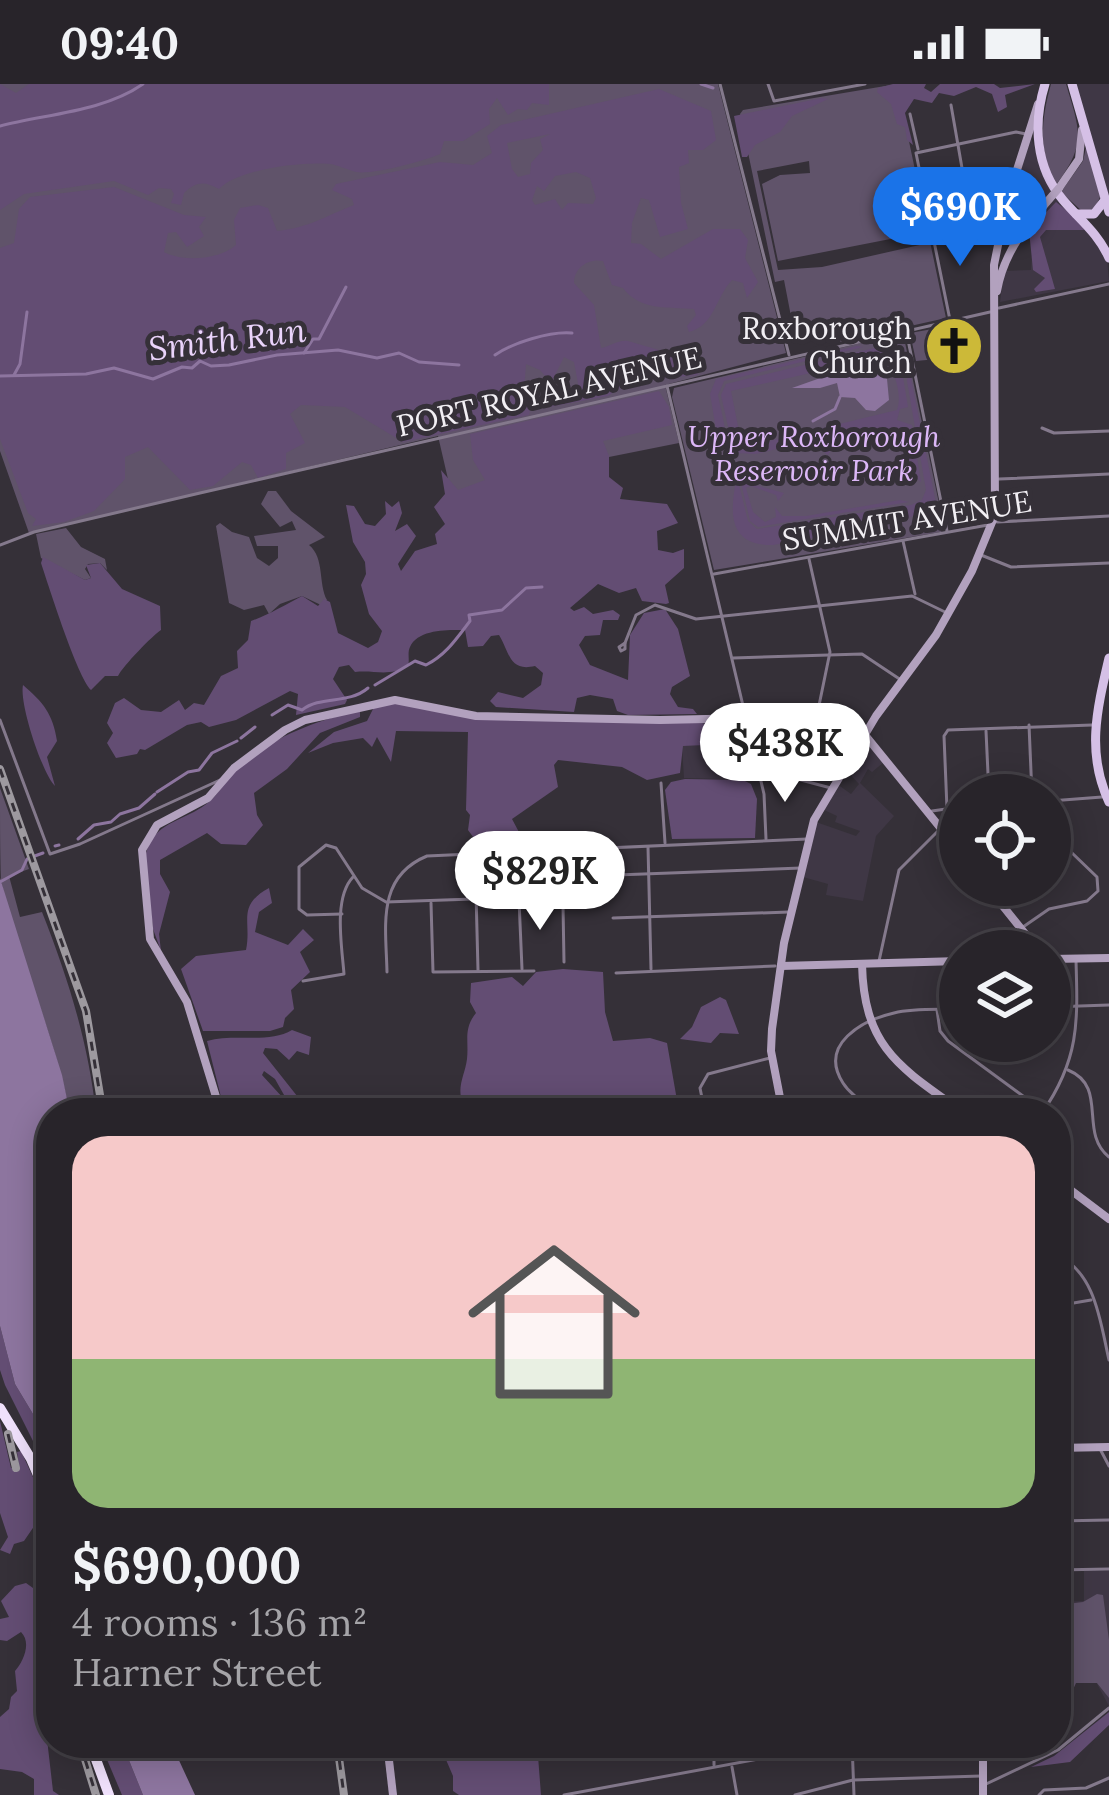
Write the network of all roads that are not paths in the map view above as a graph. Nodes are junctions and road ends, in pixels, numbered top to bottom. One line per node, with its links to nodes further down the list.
1 (720, 84): 27 (street)
2 (768, 84): 6 (street)
3 (865, 84): 6 (street)
4 (1046, 84): 7 (main road)
5 (1072, 84): 10 (main road)
6 (844, 86)
7 (1041, 99): 11 (main road); 12 (main road)
8 (951, 105): 13 (street)
9 (910, 114): 14 (street)
10 (1082, 119): 15 (main road); 21 (main road)
11 (1028, 135): 12 (main road); 13 (street); 20 (main road)
12 (1038, 142): 17 (main road)
13 (959, 143): 14 (street); 18 (street)
14 (918, 151): 19 (street)
15 (1105, 197): 16 (main road); 17 (main road)
16 (1109, 212)
17 (1076, 214): 22 (main road)
18 (973, 231): 19 (street); 20 (street)
19 (934, 239): 25 (street)
20 (999, 239): 21 (street); 24 (main road)
21 (1012, 245): 24 (main road)
22 (1109, 258)
23 (1109, 284): 24 (street, PORT ROYAL AVENUE)
24 (994, 310): 25 (street, PORT ROYAL AVENUE); 32 (main road)
25 (950, 320): 26 (street, PORT ROYAL AVENUE)
26 (906, 330): 27 (street, PORT ROYAL AVENUE); 35 (street)
27 (790, 357): 28 (street, PORT ROYAL AVENUE)
28 (667, 386): 37 (street, PORT ROYAL AVENUE); 41 (street)
29 (1042, 428): 30 (street)
30 (1109, 431)
31 (1109, 474): 32 (street)
32 (997, 479): 34 (main road)
33 (1109, 516): 34 (street, SUMMIT AVENUE)
34 (992, 524): 35 (street, SUMMIT AVENUE); 38 (main road)
35 (947, 533): 36 (street, SUMMIT AVENUE)
36 (903, 541): 39 (street, SUMMIT AVENUE); 42 (street)
37 (0, 545)
38 (979, 554): 40 (street); 44 (main road)
39 (808, 557): 41 (street, SUMMIT AVENUE); 43 (street)
40 (1109, 563)
41 (712, 574): 45 (street)
42 (915, 596): 43 (street); 44 (street)
43 (820, 606): 45 (street); 47 (street)
44 (948, 614): 50 (main road)
45 (722, 615): 46 (street); 48 (street)
46 (625, 643)
47 (830, 655): 48 (street); 50 (street); 54 (street)
48 (732, 658): 52 (street)
49 (1109, 658): 56 (main road)
50 (902, 681): 58 (main road)
51 (794, 716): 52 (main road); 54 (main road); 60 (street)
52 (746, 718): 59 (street); 66 (main road)
53 (0, 720): 66 (street)
54 (816, 722): 58 (main road)
55 (1029, 725): 56 (street); 57 (street); 63 (street)
56 (1094, 725): 67 (main road)
57 (986, 727): 61 (street); 62 (street)
58 (865, 735): 65 (main road); 70 (main road)
59 (758, 768): 60 (street); 74 (street)
60 (780, 773): 65 (street)
61 (947, 774)
62 (988, 774)
63 (1031, 774)
64 (661, 783): 75 (street)
65 (831, 788): 73 (main road)
66 (207, 792): 119 (main road)
67 (1108, 799): 68 (street)
68 (1071, 800)
69 (939, 811): 70 (street)
70 (928, 813): 71 (main road)
71 (939, 826)
72 (939, 830): 102 (street)
73 (808, 839): 74 (street); 80 (main road)
74 (766, 841): 75 (street)
75 (665, 844): 76 (street)
76 (648, 845): 77 (street); 81 (street)
77 (562, 848): 78 (street); 83 (street)
78 (475, 852): 86 (street); 88 (street)
79 (1071, 852): 89 (street)
80 (802, 868): 81 (street); 92 (main road)
81 (649, 874): 83 (street); 94 (street)
82 (354, 876): 88 (street); 93 (street); 93 (street)
83 (562, 877): 84 (street)
84 (563, 896): 85 (street); 100 (street)
85 (519, 897): 86 (street); 107 (street)
86 (476, 899): 87 (street); 106 (street)
87 (430, 901): 88 (street); 106 (street)
88 (386, 902): 109 (street)
89 (1071, 903)
90 (1003, 906): 96 (main road)
91 (1060, 906): 96 (street)
92 (791, 912): 94 (street); 104 (main road)
93 (342, 914): 111 (street)
94 (650, 917): 95 (street); 105 (street)
95 (613, 918)
96 (1021, 928)
97 (1109, 958): 99 (main road)
98 (1071, 959): 99 (main road)
99 (1076, 959): 113 (street)
100 (564, 962)
101 (939, 962): 102 (main road)
102 (879, 963): 103 (main road)
103 (862, 964): 104 (main road); 116 (main road)
104 (781, 966): 105 (street); 117 (main road)
105 (651, 969): 110 (street)
106 (478, 970): 107 (street)
107 (522, 970): 108 (street)
108 (534, 971)
109 (387, 972)
110 (616, 973)
111 (304, 981)
112 (1071, 1006): 113 (street)
113 (1077, 1006): 114 (street); 118 (street)
114 (1109, 1006)
115 (937, 1010): 116 (street); 124 (street)
116 (872, 1020): 122 (street); 123 (main road)
117 (772, 1057): 120 (street); 121 (main road)
118 (1067, 1070): 125 (street); 126 (street)
119 (216, 1098)
120 (702, 1098)
121 (780, 1098)
122 (859, 1098)
123 (944, 1098)
124 (1024, 1098)
125 (1051, 1098)
126 (1109, 1157)
127 (1071, 1190): 128 (main road)
128 (1109, 1219)
129 (1071, 1264): 130 (street)
130 (1093, 1299): 131 (street); 132 (street)
131 (1071, 1303)
132 (1109, 1360)
133 (0, 1403): 136 (highway); 138 (highway)
134 (1104, 1447): 135 (main road); 137 (street)
135 (1071, 1448)
136 (36, 1464)
137 (1109, 1466)
138 (36, 1470)
139 (1109, 1520): 140 (street)
140 (1071, 1521)
141 (1109, 1569): 142 (street)
142 (1071, 1570)
143 (1109, 1708): 144 (street)
144 (1071, 1739)
145 (98, 1758): 157 (highway)
146 (389, 1758): 158 (main road)
147 (714, 1758): 152 (street)
148 (763, 1758): 151 (street)
149 (852, 1758): 154 (street)
150 (1041, 1758): 155 (street)
151 (731, 1764): 152 (street); 160 (street)
152 (714, 1767): 159 (street)
153 (1109, 1778): 156 (street)
154 (853, 1780): 155 (street); 161 (street); 162 (street)
155 (983, 1785)
156 (1040, 1794)
157 (111, 1795)
158 (393, 1795)
159 (564, 1795)
160 (737, 1795)
161 (795, 1795)
162 (854, 1795)

